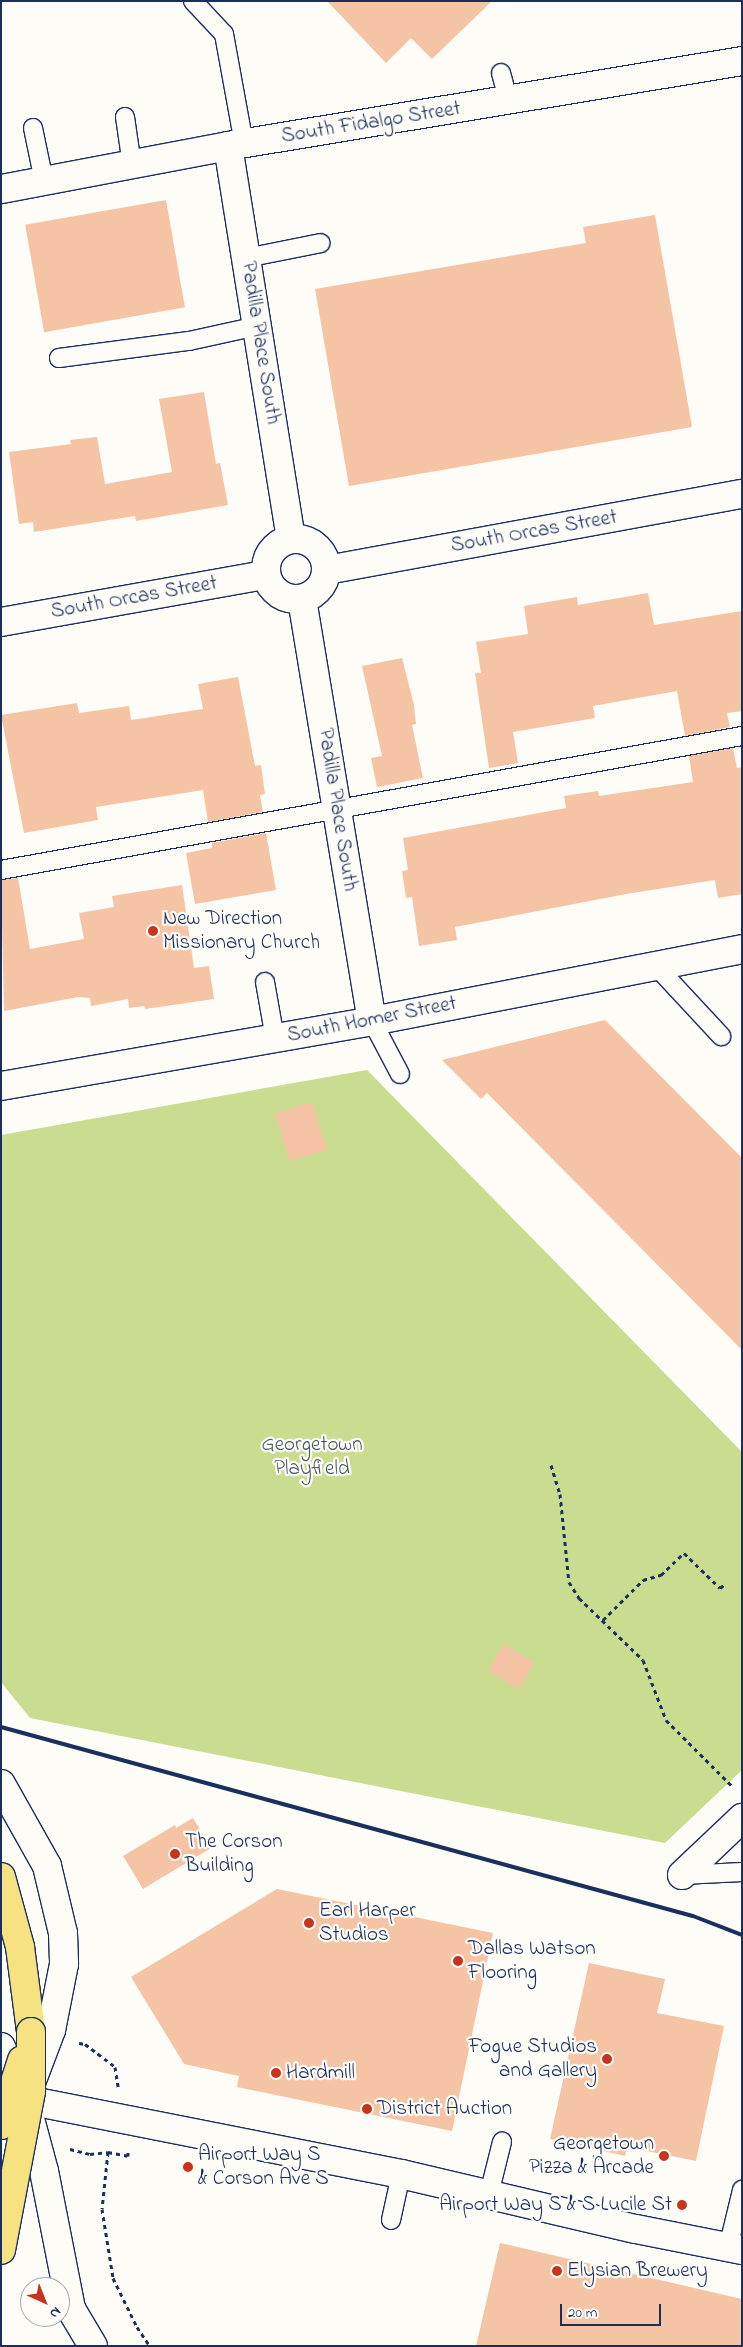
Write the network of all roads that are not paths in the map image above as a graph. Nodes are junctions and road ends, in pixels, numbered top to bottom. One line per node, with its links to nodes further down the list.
1 (193, 1): 7 (lane)
2 (742, 61): 4 (street, South Fidalgo Street)
3 (501, 72): 4 (lane)
4 (508, 100): 7 (street, South Fidalgo Street)
5 (125, 117): 8 (lane)
6 (34, 128): 9 (lane)
7 (236, 145): 8 (street, South Fidalgo Street); 12 (street, Padilla Place South)
8 (132, 165): 9 (street, South Fidalgo Street)
9 (44, 181): 10 (street, South Fidalgo Street)
10 (1, 188)
11 (321, 243): 12 (lane)
12 (246, 258): 13 (street, Padilla Place South)
13 (257, 326): 14 (lane); 16 (street, Padilla Place South)
14 (59, 358)
15 (742, 494): 17 (street, South Orcas Street)
16 (291, 539): 17 (street); 18 (street)
17 (327, 570): 19 (street)
18 (266, 575): 19 (street); 20 (street, South Orcas Street)
19 (302, 599): 22 (street, Padilla Place South)
20 (1, 622)
21 (742, 736): 22 (lane)
22 (337, 810): 23 (lane); 27 (street, Padilla Place South)
23 (1, 870)
24 (742, 949): 25 (street, South Homer Street)
25 (656, 966): 27 (street, South Homer Street); 28 (lane)
26 (265, 982): 29 (lane)
27 (372, 1021): 29 (street, South Homer Street); 30 (lane)
28 (721, 1036)
29 (275, 1039): 31 (street, South Homer Street)
30 (400, 1074)
31 (1, 1086)
32 (1, 1784): 39 (street)
33 (742, 1818): 35 (street)
34 (742, 1872): 35 (lane)
35 (682, 1875)
36 (1, 1877): 37 (highway)
37 (31, 2032): 40 (highway, bridge); 47 (highway, bridge)
38 (1, 2047): 39 (street)
39 (13, 2097): 42 (street); 48 (street)
40 (1, 2125)
41 (502, 2142): 44 (lane)
42 (401, 2174): 44 (street); 45 (lane)
43 (742, 2190): 46 (lane)
44 (490, 2194): 46 (street)
45 (391, 2220)
46 (735, 2249)
47 (1, 2250)
48 (93, 2346)

